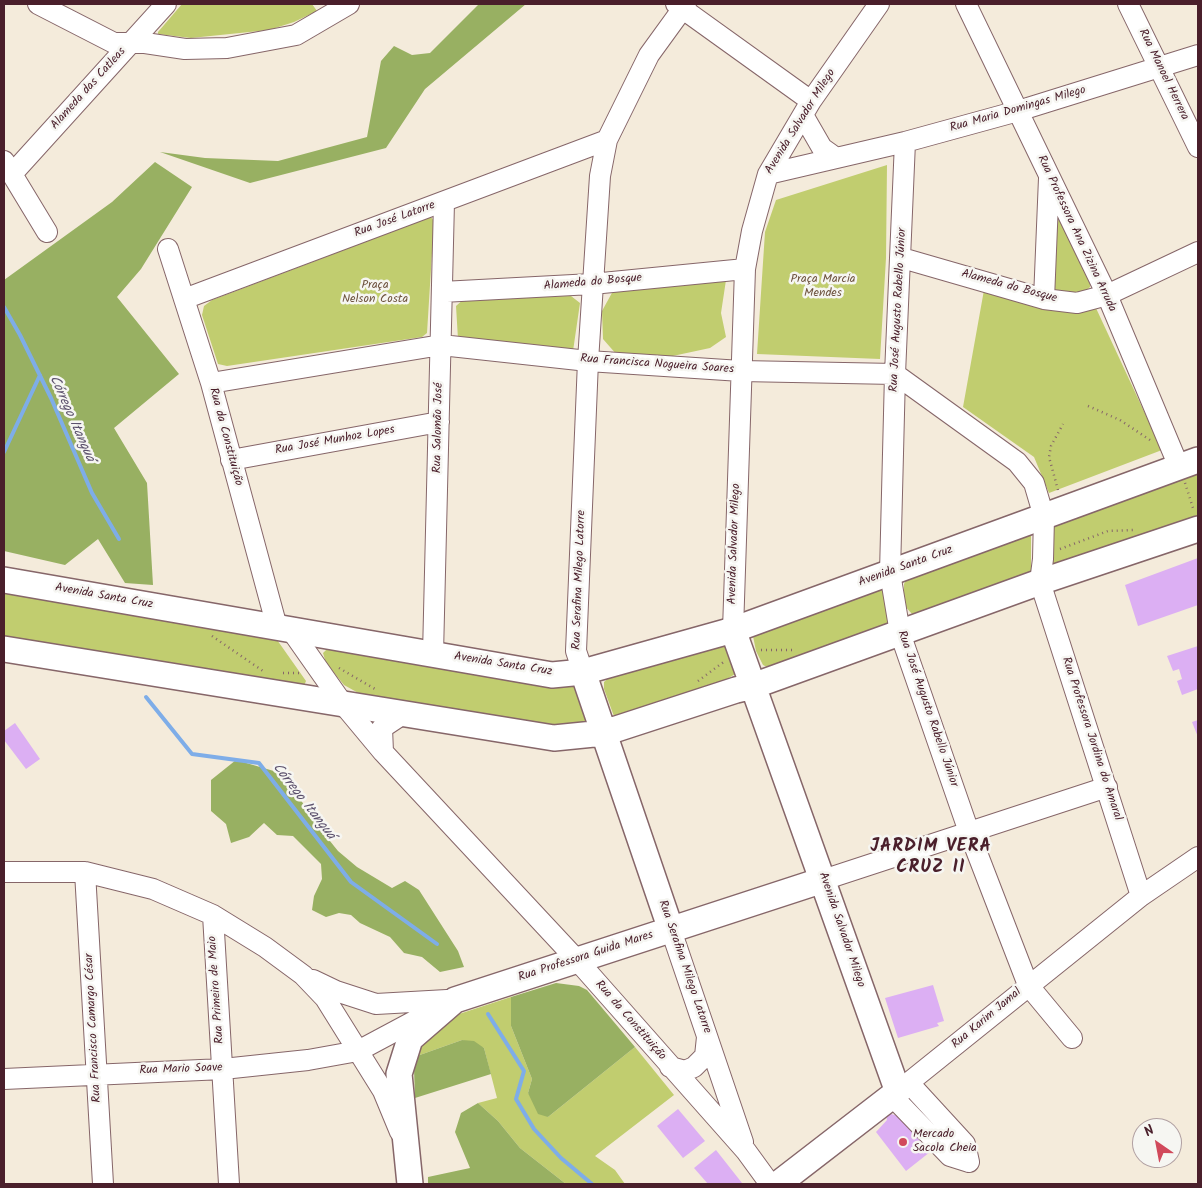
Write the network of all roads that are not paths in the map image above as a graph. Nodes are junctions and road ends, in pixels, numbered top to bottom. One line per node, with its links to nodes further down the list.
1 (38, 4): 8 (street)
2 (166, 4): 8 (street, Alameda das Catleas)
3 (879, 4): 11 (street, Avenida Salvador Milego)
4 (966, 4): 12 (street, Rua Professora Ana Zizina Arruda)
5 (1128, 4): 10 (street, Rua Manoel Herrera)
6 (682, 5): 11 (street); 13 (street, Rua Serafina Milego Latorre)
7 (335, 7): 8 (street)
8 (130, 44): 17 (street, Alameda das Catleas)
9 (1198, 56): 10 (street, Rua Maria Domingas Milego)
10 (1159, 67): 12 (street, Rua Maria Domingas Milego); 15 (street, Rua Manoel Herrera)
11 (807, 108): 16 (street); 18 (street, Avenida Salvador Milego)
12 (1018, 111): 14 (street, Rua Maria Domingas Milego); 19 (street, Rua Professora Ana Zizina Arruda)
13 (607, 140): 20 (street, Rua José Latorre); 28 (street, Rua Serafina Milego Latorre)
14 (906, 142): 16 (street, Rua Maria Domingas Milego); 26 (street, Rua José Augusto Rabello Júnior)
15 (1198, 147)
16 (836, 158): 18 (street, Rua Maria Domingas Milego)
17 (8, 168): 23 (street)
18 (768, 174): 27 (street, Avenida Salvador Milego)
19 (1049, 175): 21 (street, Rua Professora Ana Zizina Arruda); 22 (street)
20 (444, 202): 29 (street, Rua Salomão José); 31 (street, Rua José Latorre)
21 (1069, 216): 22 (street); 30 (street, Rua Professora Ana Zizina Arruda)
22 (1048, 219): 32 (street)
23 (47, 232)
24 (168, 249): 31 (street, Rua da Constituição)
25 (1198, 252): 30 (street, Alameda do Bosque)
26 (902, 258): 32 (street, Alameda do Bosque); 36 (street, Rua José Augusto Rabello Júnior)
27 (744, 269): 28 (street, Alameda do Bosque); 35 (street, Avenida Salvador Milego)
28 (592, 284): 29 (street, Alameda do Bosque); 34 (street, Rua Serafina Milego Latorre)
29 (442, 292): 33 (street, Rua Salomão José)
30 (1106, 295): 32 (street, Alameda do Bosque); 39 (street, Rua Professora Ana Zizina Arruda)
31 (184, 299): 37 (street, Rua da Constituição)
32 (1044, 299)
33 (441, 345): 34 (street, Rua Francisca Nogueira Soares); 37 (street, Rua Francisca Nogueira Soares); 38 (street, Rua Salomão José)
34 (588, 361): 35 (street, Rua Francisca Nogueira Soares); 51 (street, Rua Serafina Milego Latorre)
35 (741, 371): 36 (street, Rua Francisca Nogueira Soares); 47 (street, Avenida Salvador Milego)
36 (895, 374): 41 (street); 43 (street, Rua José Augusto Rabello Júnior)
37 (211, 383): 40 (street, Rua da Constituição)
38 (439, 422): 40 (street, Rua José Munhoz Lopes); 50 (street, Rua Salomão José)
39 (1183, 459): 41 (main road, Avenida Santa Cruz)
40 (232, 460): 46 (street, Rua da Constituição)
41 (1052, 514): 43 (main road, Avenida Santa Cruz); 45 (street)
42 (1197, 523): 45 (main road)
43 (890, 573): 47 (main road, Avenida Santa Cruz); 48 (street, Rua José Augusto Rabello Júnior)
44 (4, 580): 46 (main road, Avenida Santa Cruz)
45 (1040, 582): 48 (main road); 57 (street, Rua Professora Jordina do Amaral)
46 (284, 628): 50 (main road, Avenida Santa Cruz); 53 (street, Rua da Constituição)
47 (733, 630): 51 (main road, Avenida Santa Cruz); 52 (main road, Avenida Salvador Milego)
48 (900, 633): 52 (main road); 58 (street, Rua José Augusto Rabello Júnior)
49 (4, 648): 53 (main road)
50 (433, 654): 51 (main road, Avenida Santa Cruz)
51 (583, 672): 55 (main road, Rua Serafina Milego Latorre)
52 (753, 686): 55 (main road); 62 (main road, Avenida Salvador Milego)
53 (343, 704): 54 (main road); 56 (street, Rua da Constituição)
54 (403, 714): 55 (main road); 56 (street)
55 (604, 733): 65 (main road, Rua Serafina Milego Latorre)
56 (383, 752): 66 (street, Rua da Constituição)
57 (1107, 787): 58 (street, Rua Professora Guida Mares); 63 (street, Rua Professora Jordina do Amaral)
58 (969, 832): 62 (street, Rua Professora Guida Mares); 68 (street, Rua José Augusto Rabello Júnior)
59 (1198, 857): 63 (street, Rua Karim Jamal)
60 (4, 872): 61 (street)
61 (85, 872): 64 (street); 75 (street, Rua Francisco Camargo César)
62 (823, 880): 65 (main road, Rua Professora Guida Mares); 77 (main road, Avenida Salvador Milego)
63 (1141, 896): 68 (street, Rua Karim Jamal)
64 (213, 915): 67 (street); 74 (street, Rua Primeiro de Maio)
65 (671, 930): 66 (main road, Rua Professora Guida Mares); 70 (street, Rua Serafina Milego Latorre)
66 (577, 960): 69 (main road, Rua Professora Guida Mares); 73 (street, Rua da Constituição)
67 (303, 975): 69 (street); 72 (street)
68 (1028, 985): 71 (street, Rua José Augusto Rabello Júnior); 77 (street, Rua Karim Jamal)
69 (455, 1000): 72 (street, Rua Professora Guida Mares); 78 (main road)
70 (707, 1035): 73 (street); 79 (street, Rua Serafina Milego Latorre)
71 (1072, 1038)
72 (358, 1051): 74 (street, Rua Mario Soave); 78 (street)
73 (670, 1067): 79 (street, Rua da Constituição)
74 (222, 1069): 75 (street, Rua Mario Soave); 81 (street, Rua Primeiro de Maio)
75 (97, 1073): 76 (street, Rua Mario Soave); 80 (street, Rua Francisco Camargo César)
76 (4, 1079)
77 (900, 1091): 84 (main road, Rua Karim Jamal)
78 (406, 1145): 82 (main road)
79 (746, 1151): 83 (street, Rua da Constituição)
80 (103, 1184)
81 (229, 1184)
82 (410, 1184)
83 (770, 1184)
84 (778, 1184)

